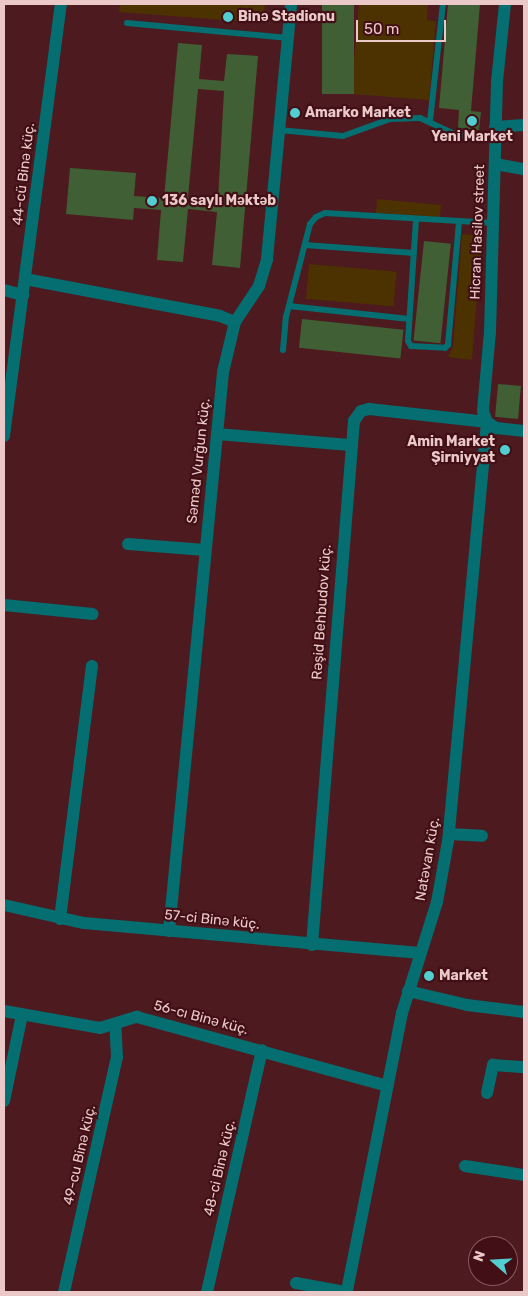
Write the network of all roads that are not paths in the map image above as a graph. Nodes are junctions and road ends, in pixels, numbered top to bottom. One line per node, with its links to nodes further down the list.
1 (61, 4): 18 (street, 44-cü Binə küç.)
2 (291, 4): 6 (street, Səməd Vurğun küç.)
3 (443, 4): 7 (lane)
4 (505, 4): 10 (street, Hicran Hasilov street)
5 (127, 23): 6 (lane)
6 (288, 38): 9 (street, Səməd Vurğun küç.)
7 (430, 121): 9 (lane); 10 (lane)
8 (524, 125): 10 (street)
9 (279, 130): 23 (street, Səməd Vurğun küç.)
10 (495, 134): 11 (street, Hicran Hasilov street)
11 (495, 164): 12 (street); 15 (street, Hicran Hasilov street)
12 (524, 169)
13 (416, 220): 14 (lane); 16 (lane); 17 (lane)
14 (459, 222): 15 (lane); 22 (lane)
15 (493, 223): 26 (street, Hicran Hasilov street)
16 (305, 245): 17 (lane); 21 (lane)
17 (414, 253): 22 (lane)
18 (26, 279): 20 (street, 44-cü Binə küç.); 23 (street)
19 (4, 290): 20 (street)
20 (24, 295): 25 (street, 44-cü Binə küç.)
21 (289, 306): 22 (lane); 24 (lane)
22 (409, 319)
23 (235, 322): 28 (street, Səməd Vurğun küç.)
24 (283, 350)
25 (7, 383): 29 (street, 44-cü Binə küç.)
26 (487, 422): 27 (street); 30 (street, Rəşid Behbudov küç.); 36 (street, Natəvan küç.)
27 (524, 431)
28 (217, 434): 30 (street); 32 (street, Səməd Vurğun küç.)
29 (4, 436)
30 (350, 445): 41 (street, Rəşid Behbudov küç.)
31 (128, 544): 32 (street)
32 (205, 550): 40 (street, Səməd Vurğun küç.)
33 (4, 605): 34 (street)
34 (93, 614)
35 (92, 666): 39 (street)
36 (449, 834): 37 (street); 42 (street, Natəvan küç.)
37 (482, 836)
38 (4, 904): 39 (street, 57-ci Binə küç.)
39 (60, 919): 40 (street, 57-ci Binə küç.)
40 (169, 931): 41 (street, 57-ci Binə küç.)
41 (312, 944): 42 (street, 57-ci Binə küç.)
42 (420, 953): 43 (street, Natəvan küç.)
43 (408, 991): 45 (street); 50 (street, Natəvan küç.)
44 (4, 1011): 46 (street, 56-cı Binə küç.)
45 (524, 1012)
46 (22, 1015): 47 (street, 56-cı Binə küç.); 52 (street)
47 (116, 1024): 48 (street, 56-cı Binə küç.); 56 (street, 49-cu Binə küç.)
48 (262, 1050): 50 (street, 56-cı Binə küç.); 57 (street, 48-ci Binə küç.)
49 (524, 1067): 51 (street)
50 (388, 1086): 58 (street, Natəvan küç.)
51 (487, 1093)
52 (4, 1101)
53 (465, 1166): 54 (street)
54 (524, 1175)
55 (296, 1283): 58 (street)
56 (64, 1292)
57 (207, 1292)
58 (346, 1292)

